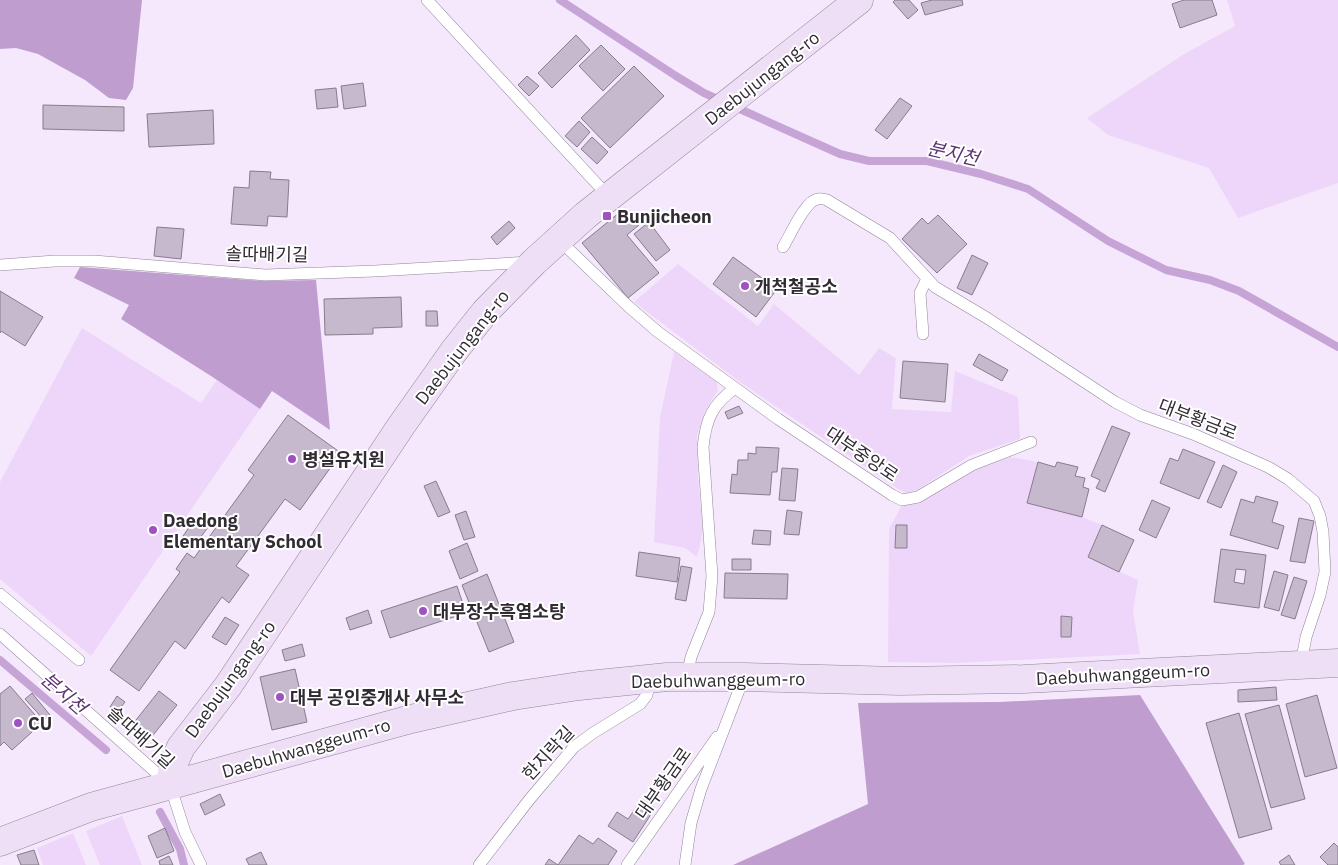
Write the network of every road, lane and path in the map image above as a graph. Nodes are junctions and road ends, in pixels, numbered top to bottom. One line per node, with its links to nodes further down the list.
1 (428, 0): 3 (lane)
2 (859, 0): 3 (main road, Daebujungang-ro)
3 (609, 197): 4 (main road, Daebujungang-ro)
4 (558, 239): 6 (main road, Daebujungang-ro); 10 (lane, 대부중앙로)
5 (783, 247): 8 (lane, 대부황금로)
6 (534, 262): 7 (lane, 솔따배기길); 21 (main road, Daebujungang-ro)
7 (0, 265)
8 (926, 279): 9 (lane); 16 (lane, 대부황금로)
9 (923, 334)
10 (735, 388): 11 (lane, 대부중앙로); 17 (lane)
11 (1031, 442)
12 (0, 594): 14 (lane)
13 (0, 634): 21 (lane, 솔따배기길)
14 (79, 660)
15 (1338, 663): 16 (main road, Daebuhwanggeum-ro)
16 (1301, 665): 18 (main road, Daebuhwanggeum-ro)
17 (687, 677): 18 (main road, Daebuhwanggeum-ro); 19 (main road, Daebuhwanggeum-ro)
18 (744, 677): 20 (lane, 대부황금로)
19 (650, 679): 21 (main road, Daebuhwanggeum-ro); 24 (lane, 한지락길)
20 (728, 721): 25 (lane, 대부황금로); 26 (lane, 대부황금로)
21 (170, 785): 22 (main road, Daebuhwanggeum-ro); 23 (lane)
22 (0, 842)
23 (201, 865)
24 (479, 865)
25 (627, 865)
26 (685, 865)

